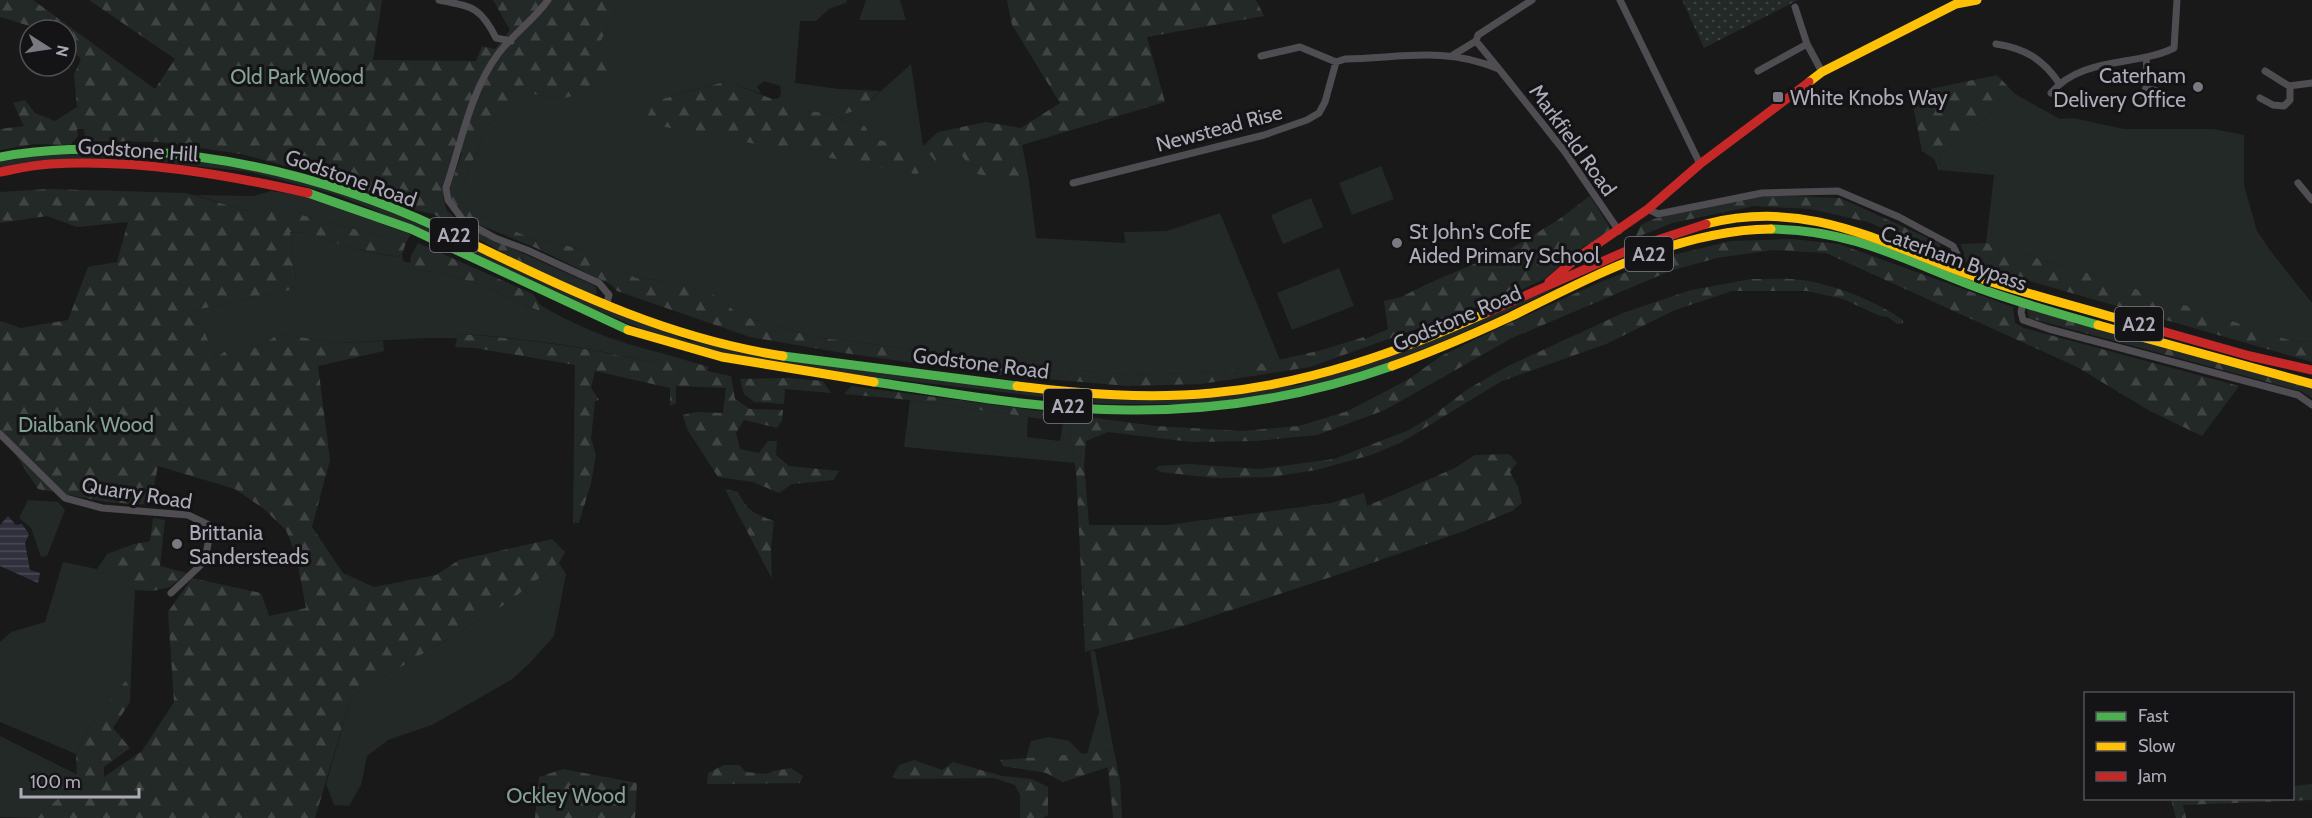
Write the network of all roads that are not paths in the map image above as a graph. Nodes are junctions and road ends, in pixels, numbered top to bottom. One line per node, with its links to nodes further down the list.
1 (438, 0): 9 (street)
2 (548, 0): 9 (street)
3 (1532, 0): 10 (street)
4 (1620, 0): 31 (street)
5 (1977, 0): 7 (main road)
6 (2177, 0): 15 (street)
7 (1956, 2): 20 (main road)
8 (1795, 7): 11 (street)
9 (511, 41): 45 (street)
10 (1476, 41): 13 (street); 17 (street, Markfield Road)
11 (1807, 44): 18 (street); 20 (street)
12 (1996, 44): 21 (street)
13 (1453, 55): 16 (street); 17 (street)
14 (1261, 56): 16 (street)
15 (2146, 58): 21 (street); 24 (street)
16 (1336, 62): 33 (street, Newstead Rise)
17 (1499, 69): 38 (street, Markfield Road)
18 (1758, 70)
19 (2265, 70): 23 (street)
20 (1822, 72): 31 (main road)
21 (2059, 83): 26 (street)
22 (2312, 83): 23 (street)
23 (2290, 86): 28 (street)
24 (2147, 88): 25 (street); 27 (street)
25 (2159, 92)
26 (2051, 93)
27 (2143, 96)
28 (2260, 98)
29 (0, 157): 30 (main road, Godstone Hill / A22)
30 (244, 164): 45 (main road, Godstone Road / A22)
31 (1700, 164): 37 (main road)
32 (0, 172): 35 (main road, Godstone Hill / A22)
33 (1073, 183)
34 (2298, 183): 36 (street)
35 (273, 185): 42 (main road, Godstone Road / A22)
36 (2312, 200)
37 (1648, 209): 38 (main road); 41 (street)
38 (1619, 231): 39 (main road)
39 (1606, 240): 40 (main road); 43 (main road)
40 (1595, 264): 41 (main road, Caterham Bypass / A22); 42 (main road); 43 (main road, Godstone Road / A22)
41 (1953, 268): 46 (main road, Caterham Bypass / A22)
42 (1584, 281): 44 (main road, Caterham Bypass / A22)
43 (1546, 286): 45 (main road, Godstone Road / A22)
44 (2024, 303): 47 (main road, Caterham Bypass / A22); 48 (street)
45 (606, 306)
46 (2312, 370)
47 (2312, 384)
48 (2312, 405)
49 (0, 434): 50 (street, Quarry Road)
50 (171, 593)

